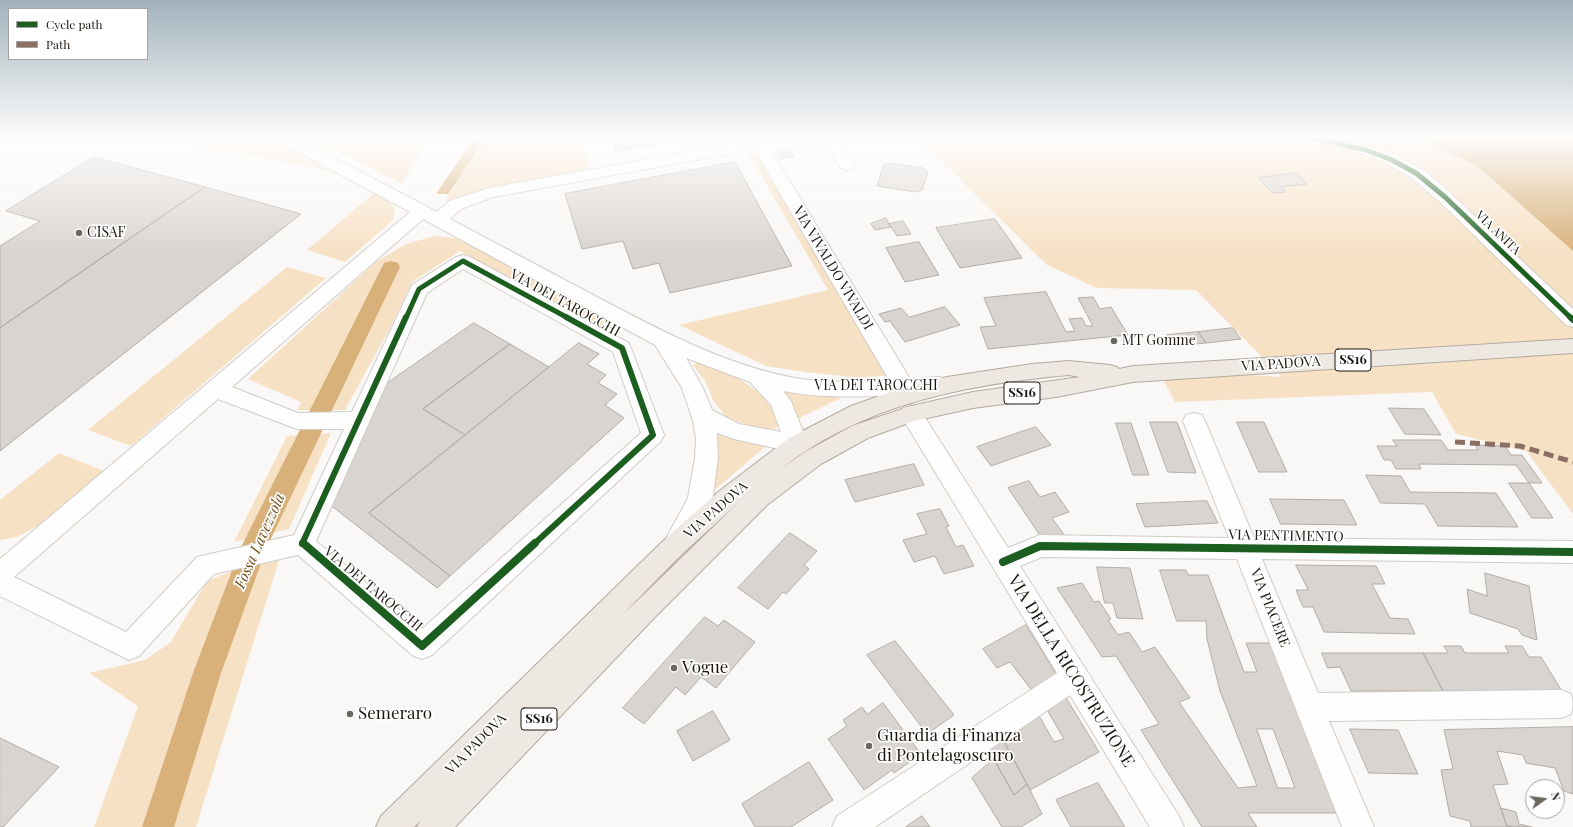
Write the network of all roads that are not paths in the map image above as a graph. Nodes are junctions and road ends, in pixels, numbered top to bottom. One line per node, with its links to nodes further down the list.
1 (356, 177): 5 (street, VIA DEI TAROCCHI)
2 (578, 177): 5 (street)
3 (781, 177): 15 (street, VIA VIVALDO VIVALDI)
4 (1420, 177): 6 (street, VIA ANITA)
5 (429, 216): 7 (street, VIA DEI TAROCCHI); 14 (street)
6 (1573, 320)
7 (644, 330): 8 (street, VIA DEI TAROCCHI); 10 (street, VIA DEI TAROCCHI)
8 (662, 340): 12 (street, VIA DEI TAROCCHI); 16 (street, VIA DEI TAROCCHI)
9 (1573, 346): 11 (main road, VIA PADOVA / SS16)
10 (622, 348): 17 (street, VIA DEI TAROCCHI); 20 (street, VIA DEI TAROCCHI)
11 (1133, 374): 13 (main road, VIA PADOVA / SS16); 15 (main road, VIA PADOVA / SS16)
12 (758, 377): 15 (street, VIA DEI TAROCCHI); 19 (street, VIA DEI TAROCCHI)
13 (947, 385): 15 (street, VIA DEI TAROCCHI)
14 (215, 389): 17 (street); 25 (street)
15 (907, 399): 19 (main road, VIA PADOVA / SS16); 24 (street, VIA DELLA RICOSTRUZIONE)
16 (704, 416): 19 (street); 21 (street, VIA DEI TAROCCHI)
17 (359, 420): 20 (street, VIA DEI TAROCCHI)
18 (1194, 421): 22 (street, VIA PIACERE)
19 (805, 451): 21 (main road, VIA PADOVA); 31 (main road, VIA PADOVA / SS16)
20 (302, 544): 26 (street)
21 (672, 548): 30 (main road, VIA PADOVA)
22 (1246, 548): 23 (street, VIA PENTIMENTO); 24 (street, VIA PENTIMENTO); 29 (street, VIA PIACERE)
23 (1573, 552)
24 (1003, 562): 27 (street, VIA DELLA RICOSTRUZIONE)
25 (0, 574)
26 (0, 584)
27 (1074, 676): 34 (street); 35 (street, VIA DELLA RICOSTRUZIONE)
28 (1561, 704): 29 (street)
29 (1310, 707): 36 (street, VIA PIACERE)
30 (482, 737): 31 (main road); 32 (main road, VIA PADOVA)
31 (505, 755): 33 (main road, VIA PADOVA / SS16)
32 (392, 827)
33 (433, 827)
34 (848, 827)
35 (1168, 827)
36 (1358, 827)

